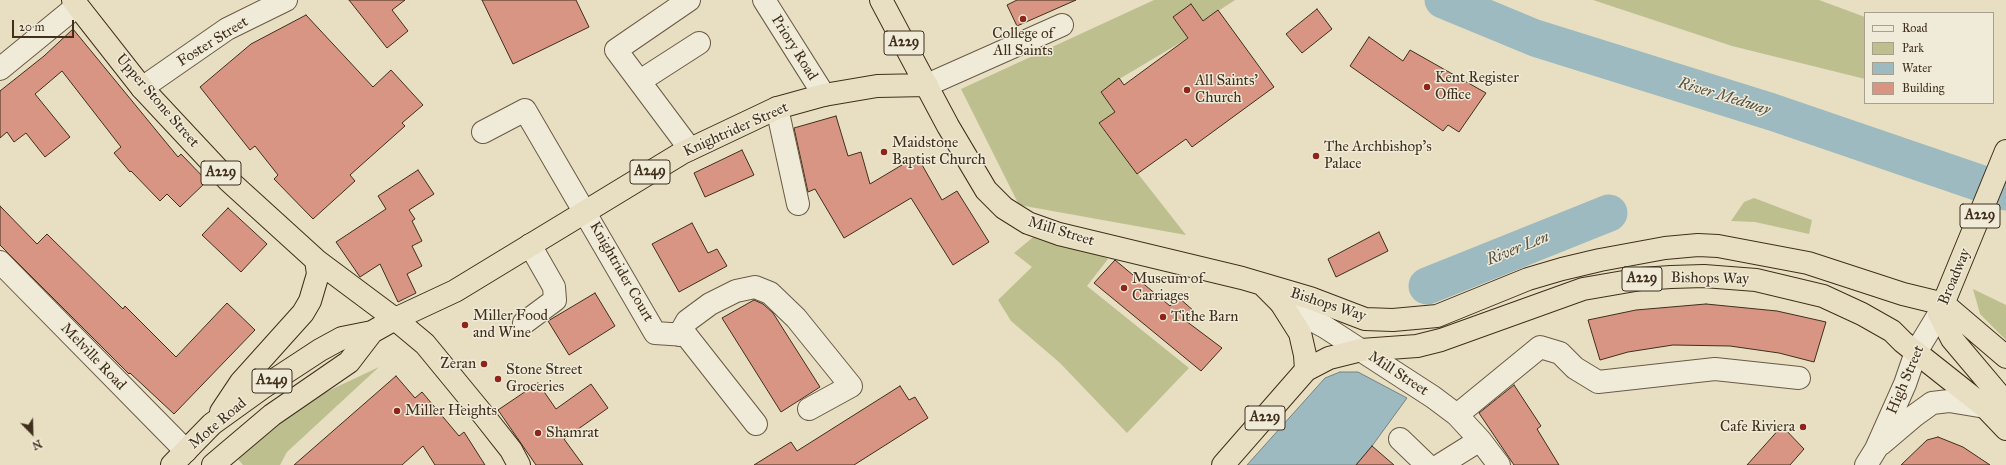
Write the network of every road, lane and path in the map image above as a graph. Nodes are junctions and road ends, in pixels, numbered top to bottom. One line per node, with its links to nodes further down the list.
1 (286, 0): 11 (street, Foster Street)
2 (689, 0): 9 (street)
3 (764, 0): 12 (street, Priory Road)
4 (881, 0): 10 (highway, A229)
5 (75, 3): 8 (street); 11 (highway, Upper Stone Street / A229)
6 (1062, 25): 10 (street)
7 (699, 43): 9 (street)
8 (0, 69)
9 (640, 81): 15 (street)
10 (927, 85): 12 (highway, Knightrider Street / A249); 22 (highway, Mill Street / A229)
11 (142, 88): 20 (highway, Upper Stone Street / A229)
12 (824, 95): 13 (highway, Knightrider Street / A249)
13 (777, 108): 15 (highway, Knightrider Street / A249); 17 (street)
14 (484, 132): 18 (street)
15 (690, 149): 18 (highway, Knightrider Street / A249)
16 (2006, 151): 24 (highway, Broadway / A229)
17 (798, 204)
18 (586, 212): 19 (highway, Knightrider Street / A249); 28 (street, Knightrider Court)
19 (530, 244): 25 (highway, Knightrider Street / A249); 26 (street)
20 (316, 260): 25 (highway, Upper Stone Street / A229); 38 (highway, A249)
21 (0, 262): 44 (street, Melville Road)
22 (1263, 285): 23 (highway, A229); 24 (highway, Bishops Way / A229)
23 (1281, 303): 29 (street, Mill Street); 32 (highway, A229)
24 (1942, 309): 30 (street, High Street); 31 (highway); 34 (highway)
25 (395, 319): 27 (highway, Mote Road / A249); 46 (highway, A229)
26 (524, 323)
27 (372, 332): 38 (highway, Mote Road / A249); 45 (highway, Mote Road / A249)
28 (679, 335): 36 (street); 39 (street, Knightrider Court)
29 (1361, 350): 30 (highway, Bishops Way / A229); 32 (highway, A229); 37 (street, Mill Street)
30 (1916, 352): 35 (highway, Bishops Way / A229); 43 (street, High Street)
31 (2006, 357)
32 (1306, 370): 47 (highway, A229)
33 (1799, 378): 37 (street)
34 (2006, 403)
35 (1985, 407): 40 (highway, A229); 43 (street, High Street)
36 (809, 409)
37 (1457, 415): 42 (street, Mill Street)
38 (212, 424): 44 (highway, Mote Road / A249)
39 (756, 424)
40 (2006, 429)
41 (1400, 439): 48 (street)
42 (1480, 440): 49 (street); 50 (street, Mill Street)
43 (1871, 457)
44 (179, 458)
45 (213, 465)
46 (519, 465)
47 (1223, 465)
48 (1427, 465)
49 (1440, 465)
50 (1499, 465)

